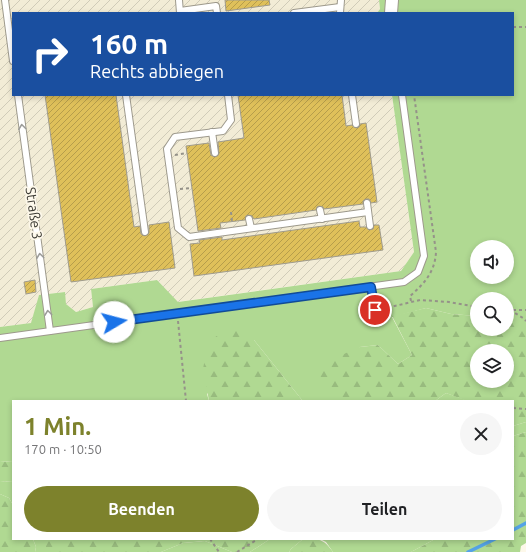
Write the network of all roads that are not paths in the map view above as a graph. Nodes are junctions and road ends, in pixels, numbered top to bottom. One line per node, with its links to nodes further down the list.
1 (5, 0): 9 (lane)
2 (179, 0): 5 (lane)
3 (392, 0): 8 (street)
4 (340, 7): 7 (lane)
5 (180, 12): 6 (lane)
6 (217, 12)
7 (302, 12)
8 (391, 12)
9 (12, 52)
10 (18, 96): 32 (lane, Straße 3, one-way to 10)
11 (126, 96): 28 (lane)
12 (228, 96): 16 (lane)
13 (352, 96): 15 (lane)
14 (402, 96): 30 (lane)
15 (356, 124)
16 (212, 132): 17 (lane); 27 (lane)
17 (215, 153)
18 (367, 203): 20 (lane)
19 (320, 210): 22 (lane)
20 (368, 212): 22 (lane); 24 (lane)
21 (249, 219): 26 (lane)
22 (322, 219): 23 (lane)
23 (313, 220): 25 (lane); 26 (lane)
24 (370, 226)
25 (314, 227)
26 (251, 228): 27 (lane)
27 (232, 231): 29 (lane)
28 (145, 232)
29 (231, 239)
30 (371, 287): 31 (lane); 32 (lane)
31 (375, 311)
32 (50, 331): 33 (lane)
33 (0, 338)

